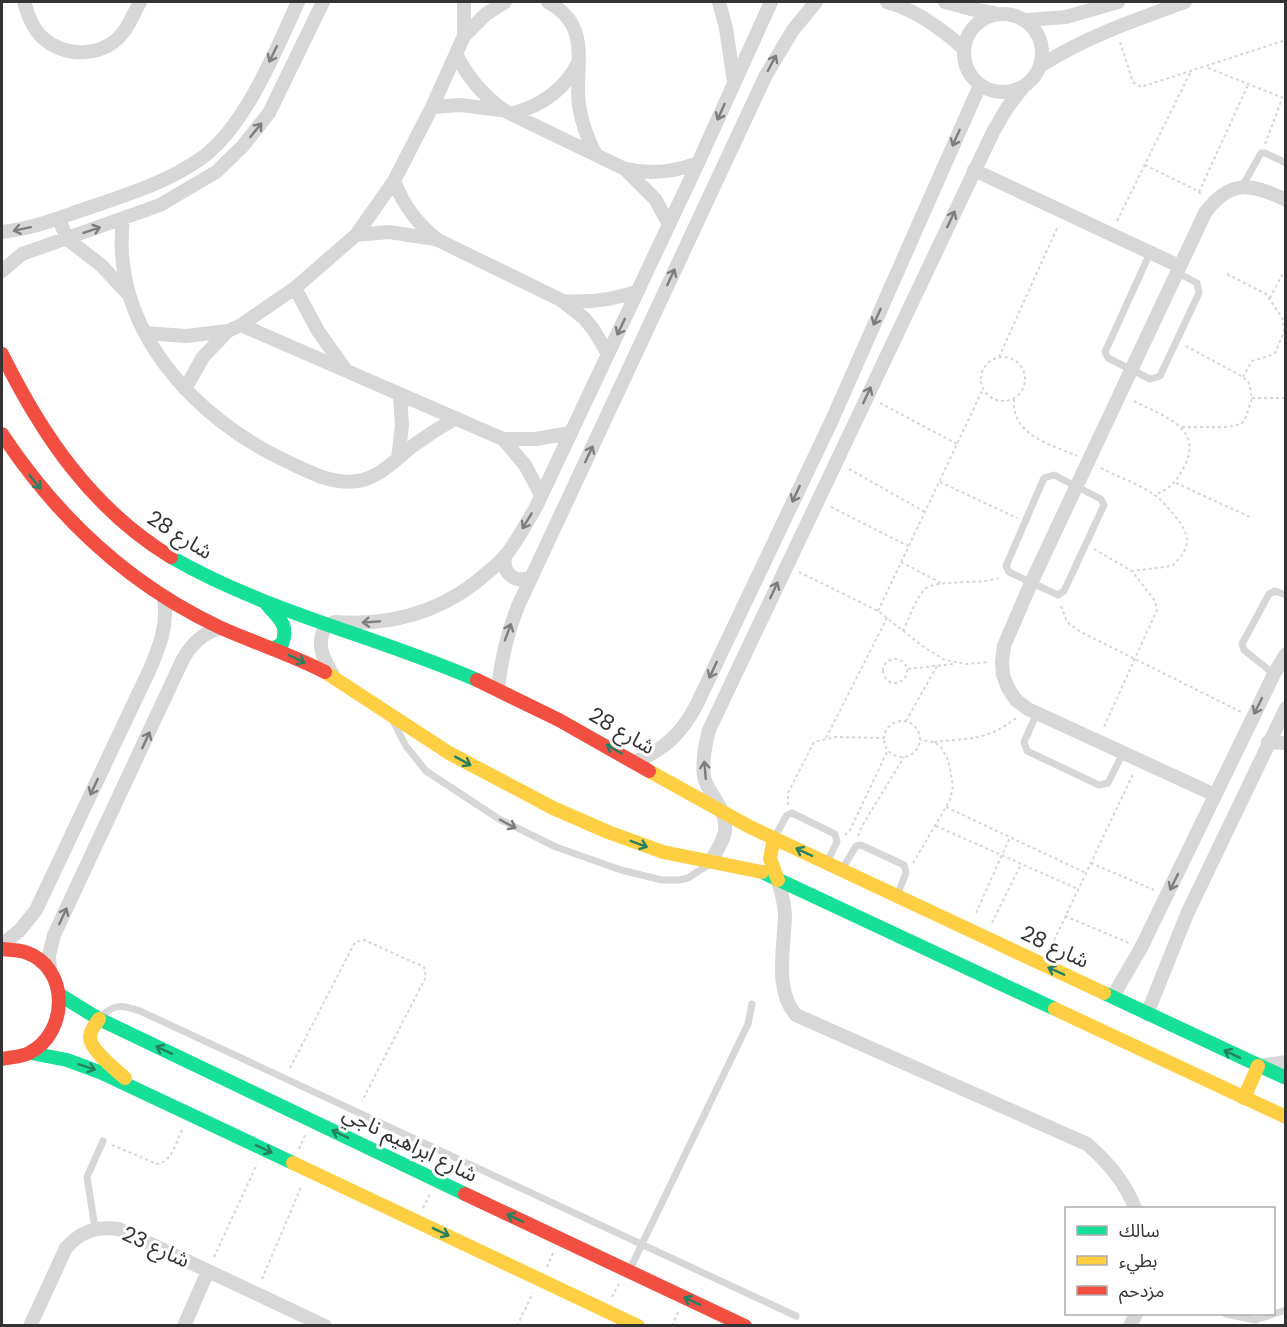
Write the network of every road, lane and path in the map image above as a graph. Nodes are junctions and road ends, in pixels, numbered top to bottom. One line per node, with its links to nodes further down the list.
1 (24, 2): 2 (street)
2 (140, 2)
3 (298, 2): 17 (street)
4 (323, 2): 19 (street)
5 (464, 2): 20 (street)
6 (505, 2): 20 (street)
7 (548, 2): 24 (street)
8 (719, 2): 28 (street)
9 (771, 2): 28 (street)
10 (816, 2): 112 (street, one-way to 10)
11 (886, 2): 22 (street)
12 (945, 2): 15 (street)
13 (1113, 2): 16 (street)
14 (1185, 2): 18 (street)
15 (997, 14): 16 (street); 22 (street)
16 (1026, 20): 25 (street)
17 (287, 26): 19 (street); 48 (street, one-way to 48)
18 (1116, 27): 25 (street); 27 (path)
19 (307, 35): 49 (street, one-way to 19)
20 (464, 36): 23 (street)
21 (1286, 40): 26 (path)
22 (964, 48): 30 (street)
23 (456, 54): 33 (street); 34 (street)
24 (580, 58): 34 (street); 36 (street)
25 (1040, 66): 31 (street)
26 (1206, 67): 27 (path); 29 (path)
27 (1191, 72): 39 (path)
28 (734, 84): 37 (street, one-way to 37)
29 (1248, 84): 32 (path); 44 (path)
30 (980, 85): 31 (street); 86 (street, one-way to 86)
31 (1023, 87): 41 (street)
32 (1284, 99): 35 (path)
33 (432, 107): 34 (street); 42 (street)
34 (508, 112): 36 (street)
35 (1265, 153): 38 (lane); 43 (lane)
36 (596, 155): 40 (street)
37 (698, 163): 40 (street); 50 (street)
38 (1286, 163)
39 (1145, 165): 44 (path); 53 (path)
40 (625, 169): 50 (street)
41 (974, 170): 47 (street); 81 (street, one-way to 41)
42 (394, 181): 52 (street); 55 (street)
43 (1242, 187): 45 (street); 46 (street)
44 (1199, 192): 46 (path)
45 (1286, 200)
46 (1212, 203): 58 (street)
47 (1064, 213): 53 (street); 73 (path)
48 (59, 219): 51 (street, one-way to 51); 54 (street)
49 (123, 219): 54 (street, one-way to 49); 63 (street)
50 (669, 224): 62 (street)
51 (2, 232)
52 (356, 234): 55 (street); 61 (street)
53 (1110, 234): 56 (street)
54 (67, 239): 59 (street); 63 (street)
55 (438, 240): 65 (street)
56 (1150, 253): 58 (street); 74 (lane)
57 (1286, 267): 64 (path)
58 (1177, 269): 70 (lane); 74 (street)
59 (2, 271)
60 (1227, 273): 64 (path)
61 (295, 288): 66 (street); 75 (street)
62 (638, 291): 65 (street); 72 (street, one-way to 72)
63 (128, 295): 69 (street)
64 (1270, 298): 67 (path)
65 (561, 300): 72 (street)
66 (241, 325): 68 (street); 75 (street)
67 (1285, 326): 76 (path)
68 (228, 331): 69 (street); 77 (street)
69 (145, 333): 77 (street)
70 (1177, 341): 74 (lane); 76 (path)
71 (2, 354): 118 (street, شارع 28)
72 (608, 354): 89 (street)
73 (999, 357): 78 (path); 84 (path)
74 (1131, 369): 79 (street)
75 (346, 371): 80 (street)
76 (1243, 377): 82 (path)
77 (185, 389): 93 (street)
78 (983, 389): 84 (path); 92 (path)
79 (1120, 393): 87 (path); 95 (street)
80 (400, 394): 85 (street); 93 (street)
81 (867, 396): 88 (street); 92 (path)
82 (1252, 398): 83 (path); 87 (path)
83 (1286, 398)
84 (1014, 399): 95 (path)
85 (456, 418): 91 (street); 93 (street)
86 (831, 420): 88 (street); 136 (street, one-way to 136)
87 (1182, 428): 97 (path)
88 (851, 430): 94 (street)
89 (570, 433): 91 (street); 99 (street)
90 (2, 434): 117 (street, one-way to 117)
91 (503, 439): 99 (street)
92 (957, 444): 96 (path)
93 (398, 458)
94 (836, 461): 101 (street); 102 (path)
95 (1088, 462): 98 (street); 100 (path)
96 (939, 482): 102 (path); 104 (path)
97 (1176, 483): 100 (path); 103 (path)
98 (1076, 486): 104 (lane); 105 (lane); 114 (street)
99 (542, 495): 107 (street, one-way to 107)
100 (1154, 495): 110 (path)
101 (818, 500): 106 (path); 109 (street)
102 (925, 512): 106 (path)
103 (1250, 517)
104 (1024, 522): 111 (lane)
105 (1086, 545): 110 (path); 115 (lane)
106 (908, 546): 108 (path)
107 (505, 557): 112 (street); 121 (street, one-way to 121)
108 (901, 562): 113 (path); 119 (path)
109 (786, 566): 119 (path); 140 (street, one-way to 109)
110 (1132, 571): 126 (path)
111 (1009, 572): 113 (path); 114 (lane)
112 (531, 577): 135 (street, one-way to 112)
113 (941, 583): 123 (path)
114 (1031, 583): 115 (lane); 127 (street)
115 (1058, 595): 126 (path)
116 (1286, 595): 132 (lane)
117 (164, 598): 122 (street); 131 (street)
118 (264, 600): 121 (street, شارع 28); 124 (street)
119 (878, 611): 120 (path)
120 (887, 618): 123 (path); 143 (path)
121 (327, 625): 133 (street); 135 (street, شارع 28)
122 (220, 628): 124 (street); 134 (street)
123 (903, 631): 128 (path)
124 (274, 648): 133 (street, one-way to 133)
125 (1286, 654): 132 (street)
126 (1136, 659): 141 (path); 146 (path)
127 (1002, 661): 128 (path); 138 (street)
128 (956, 663): 129 (path)
129 (937, 666): 130 (path); 142 (path)
130 (908, 669): 130 (path)
131 (149, 671): 134 (street); 167 (street, one-way to 167)
132 (1274, 674): 141 (street, one-way to 141)
133 (334, 678): 139 (street)
134 (173, 682): 173 (street, one-way to 134)
135 (498, 689): 154 (street, شارع 28, one-way to 135)
136 (696, 706): 140 (street); 154 (street)
137 (1286, 708): 148 (street)
138 (1032, 711): 146 (street); 147 (path); 151 (lane)
139 (391, 716): 165 (street, one-way to 165); 165 (lane, one-way to 165)
140 (715, 716): 157 (street, one-way to 140)
141 (1253, 718): 155 (street)
142 (906, 721): 144 (path); 145 (path)
143 (826, 738): 144 (path); 158 (path)
144 (884, 738): 150 (path)
145 (920, 740): 147 (path); 152 (path)
146 (1097, 741): 151 (street)
147 (934, 742): 156 (path)
148 (1268, 742): 149 (street); 178 (street)
149 (1286, 743)
150 (888, 750): 152 (path); 162 (path)
151 (1123, 753): 153 (street)
152 (904, 757): 163 (path)
153 (1140, 760): 155 (street); 168 (path)
154 (634, 762): 157 (street, شارع 28)
155 (1215, 795): 177 (street, one-way to 177)
156 (946, 807): 159 (path); 160 (path)
157 (724, 813): 161 (street, شارع 28); 165 (street)
158 (790, 813): 161 (lane); 162 (lane)
159 (936, 826): 164 (path); 170 (path)
160 (1010, 837): 164 (path); 172 (path)
161 (774, 838): 166 (street, شارع 28, one-way to 161); 174 (street)
162 (837, 839): 166 (lane)
163 (857, 845): 170 (lane); 171 (lane)
164 (1002, 855): 169 (path); 180 (path)
165 (711, 862): 174 (street)
166 (827, 862): 171 (street, شارع 28)
167 (57, 863): 173 (street); 182 (street)
168 (1091, 863): 172 (path); 177 (path)
169 (1021, 864): 175 (path); 181 (path)
170 (905, 868): 176 (lane)
171 (842, 870): 176 (street, شارع 28)
172 (1086, 873): 175 (path)
173 (82, 875): 185 (street, one-way to 173)
174 (778, 880): 199 (street); 209 (street)
175 (1078, 889): 179 (path)
176 (897, 896): 180 (street, شارع 28)
177 (1165, 899): 178 (street); 183 (street)
178 (1187, 914): 189 (street)
179 (1065, 916): 183 (path); 184 (path)
180 (969, 930): 181 (street, شارع 28)
181 (986, 938): 184 (street, شارع 28)
182 (2, 947): 185 (street)
183 (1141, 948): 187 (street)
184 (1042, 964): 187 (street, شارع 28, one-way to 184)
185 (50, 972): 186 (street)
186 (60, 995): 190 (street, شارع ابراهيم ناجي); 191 (street)
187 (1113, 996): 189 (street, شارع 28)
188 (752, 1004): 213 (lane)
189 (1147, 1014): 194 (street, شارع 28, one-way to 189)
190 (99, 1019): 196 (lane); 198 (street); 203 (street, شارع ابراهيم ناجي, one-way to 190)
191 (31, 1053): 192 (street); 198 (street, one-way to 198)
192 (8, 1059): 195 (street)
193 (1286, 1062): 194 (street)
194 (1258, 1066): 197 (street, شارع 28); 199 (street)
195 (2, 1071)
196 (285, 1078): 200 (lane); 200 (path)
197 (1286, 1078)
198 (136, 1089): 201 (street)
199 (1244, 1098): 202 (street)
200 (357, 1113): 213 (lane)
201 (189, 1114): 204 (path); 205 (street)
202 (1286, 1117)
203 (312, 1120): 206 (path); 208 (street, شارع ابراهيم ناجي, one-way to 203)
204 (103, 1141): 211 (lane)
205 (264, 1149): 206 (street, one-way to 206); 215 (path)
206 (293, 1163): 207 (street)
207 (308, 1170): 210 (street); 217 (path)
208 (436, 1180): 210 (path); 212 (street, شارع ابراهيم ناجي, one-way to 208)
209 (1134, 1207)
210 (417, 1221): 216 (street, one-way to 216)
211 (95, 1228): 215 (street, شارع 23); 222 (street, شارع 23)
212 (559, 1239): 214 (street, شارع ابراهيم ناجي); 216 (path)
213 (642, 1245): 214 (lane); 221 (lane)
214 (627, 1270): 218 (path); 227 (street, شارع ابراهيم ناجي, one-way to 214)
215 (208, 1271): 217 (street, شارع 23); 223 (street)
216 (541, 1280): 218 (street); 225 (path)
217 (256, 1293): 224 (street, شارع 23)
218 (605, 1310): 226 (street)
219 (1231, 1315): 220 (lane)
220 (1270, 1315)
221 (796, 1316)
222 (30, 1326)
223 (184, 1326)
224 (326, 1326)
225 (517, 1326)
226 (638, 1326)
227 (745, 1326)

